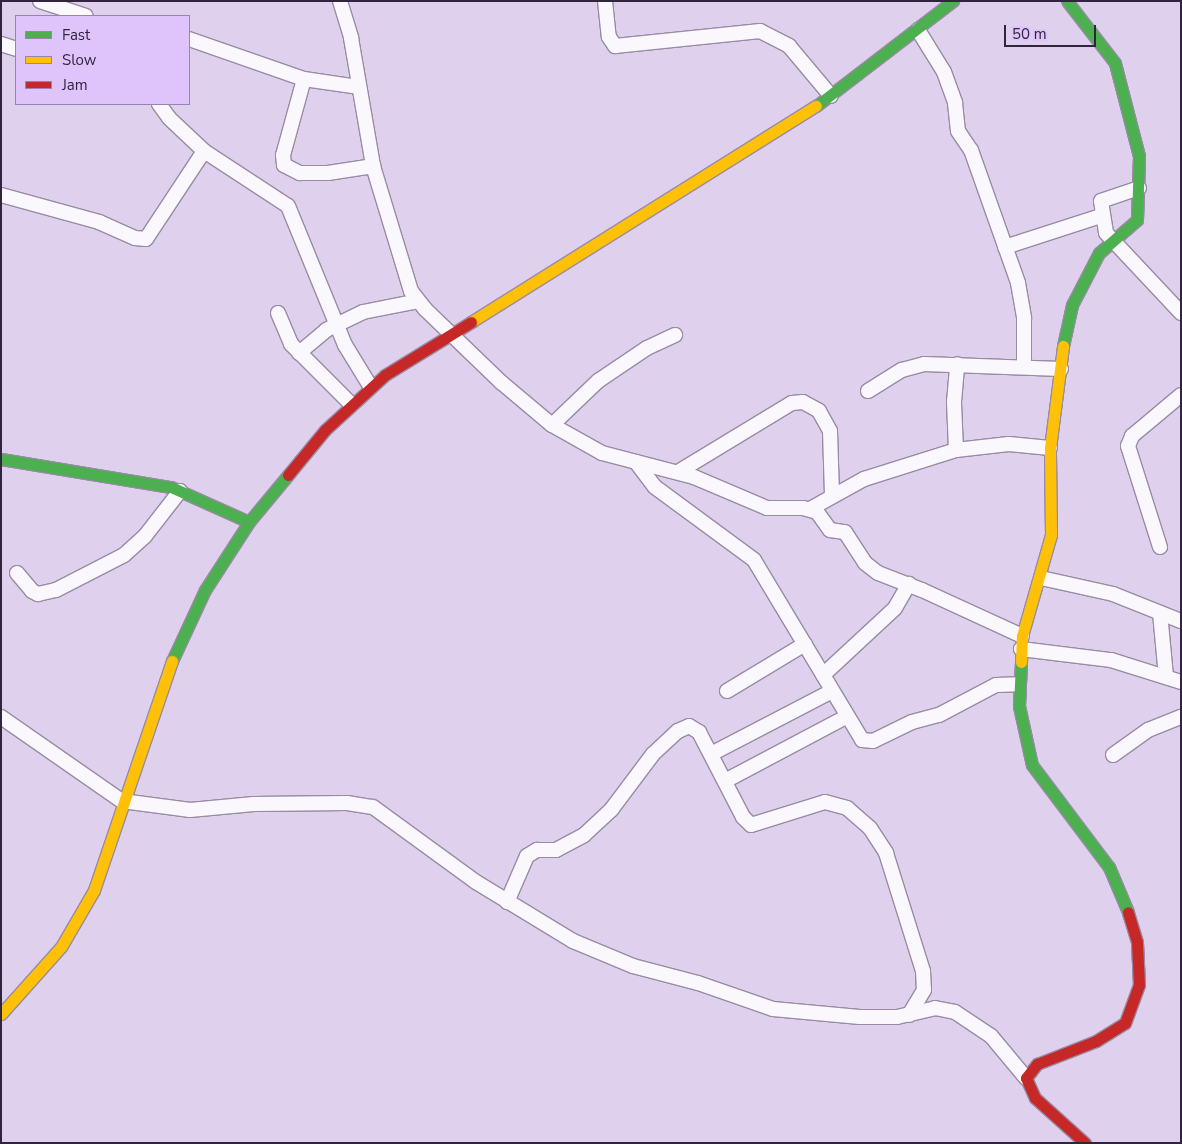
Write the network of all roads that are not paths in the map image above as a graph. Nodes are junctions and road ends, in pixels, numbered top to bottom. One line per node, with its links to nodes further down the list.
1 (40, 1): 6 (street)
2 (340, 1): 12 (street)
3 (606, 1): 13 (street)
4 (953, 1): 7 (street)
5 (1067, 1): 17 (street)
6 (83, 15)
7 (918, 30): 13 (street); 21 (street)
8 (190, 39): 11 (street)
9 (1, 44): 10 (street)
10 (15, 49)
11 (304, 79): 12 (street); 16 (street)
12 (360, 87): 16 (street)
13 (831, 96): 26 (street)
14 (159, 105): 15 (street)
15 (204, 151): 18 (street); 25 (street)
16 (373, 166): 22 (street)
17 (1139, 188): 19 (street); 20 (street)
18 (1, 196)
19 (1101, 216): 20 (street); 21 (street)
20 (1110, 241): 24 (street); 31 (street)
21 (1005, 247): 30 (street)
22 (418, 301): 25 (street); 26 (street)
23 (278, 313): 28 (street)
24 (1181, 313)
25 (336, 324): 28 (street); 32 (street)
26 (451, 334): 32 (street); 36 (street)
27 (675, 335): 36 (street)
28 (299, 352): 35 (street)
29 (957, 364): 30 (street); 33 (street); 38 (street)
30 (1024, 366): 31 (street)
31 (1061, 369): 37 (street)
32 (370, 386): 35 (street)
33 (868, 391)
34 (1181, 395): 46 (street)
35 (350, 403): 45 (street)
36 (552, 425): 40 (street)
37 (1050, 448): 38 (street); 48 (street)
38 (956, 450): 43 (street)
39 (1, 459): 42 (street)
40 (636, 462): 41 (street); 53 (street)
41 (678, 472): 43 (street); 44 (street)
42 (180, 491): 45 (street); 47 (street)
43 (832, 494): 44 (street)
44 (810, 509): 49 (street)
45 (249, 522): 66 (street)
46 (1160, 547)
47 (17, 573)
48 (1041, 578): 50 (street); 52 (street)
49 (909, 584): 52 (street); 54 (street)
50 (1160, 613): 51 (street); 55 (street)
51 (1181, 620)
52 (1021, 643): 55 (street); 57 (street)
53 (805, 644): 54 (street); 58 (street)
54 (823, 675): 59 (street)
55 (1166, 676): 56 (street)
56 (1181, 682)
57 (1019, 684): 61 (street); 70 (street)
58 (727, 691)
59 (832, 691): 61 (street); 63 (street)
60 (1, 717): 66 (street)
61 (846, 717): 65 (street)
62 (1181, 717): 64 (street)
63 (711, 754): 65 (street); 67 (street)
64 (1113, 755)
65 (725, 781): 69 (street)
66 (122, 801): 67 (street); 68 (street)
67 (507, 902): 69 (street)
68 (1, 1014)
69 (909, 1015): 70 (street)
70 (1026, 1078): 71 (street)
71 (1084, 1143)

